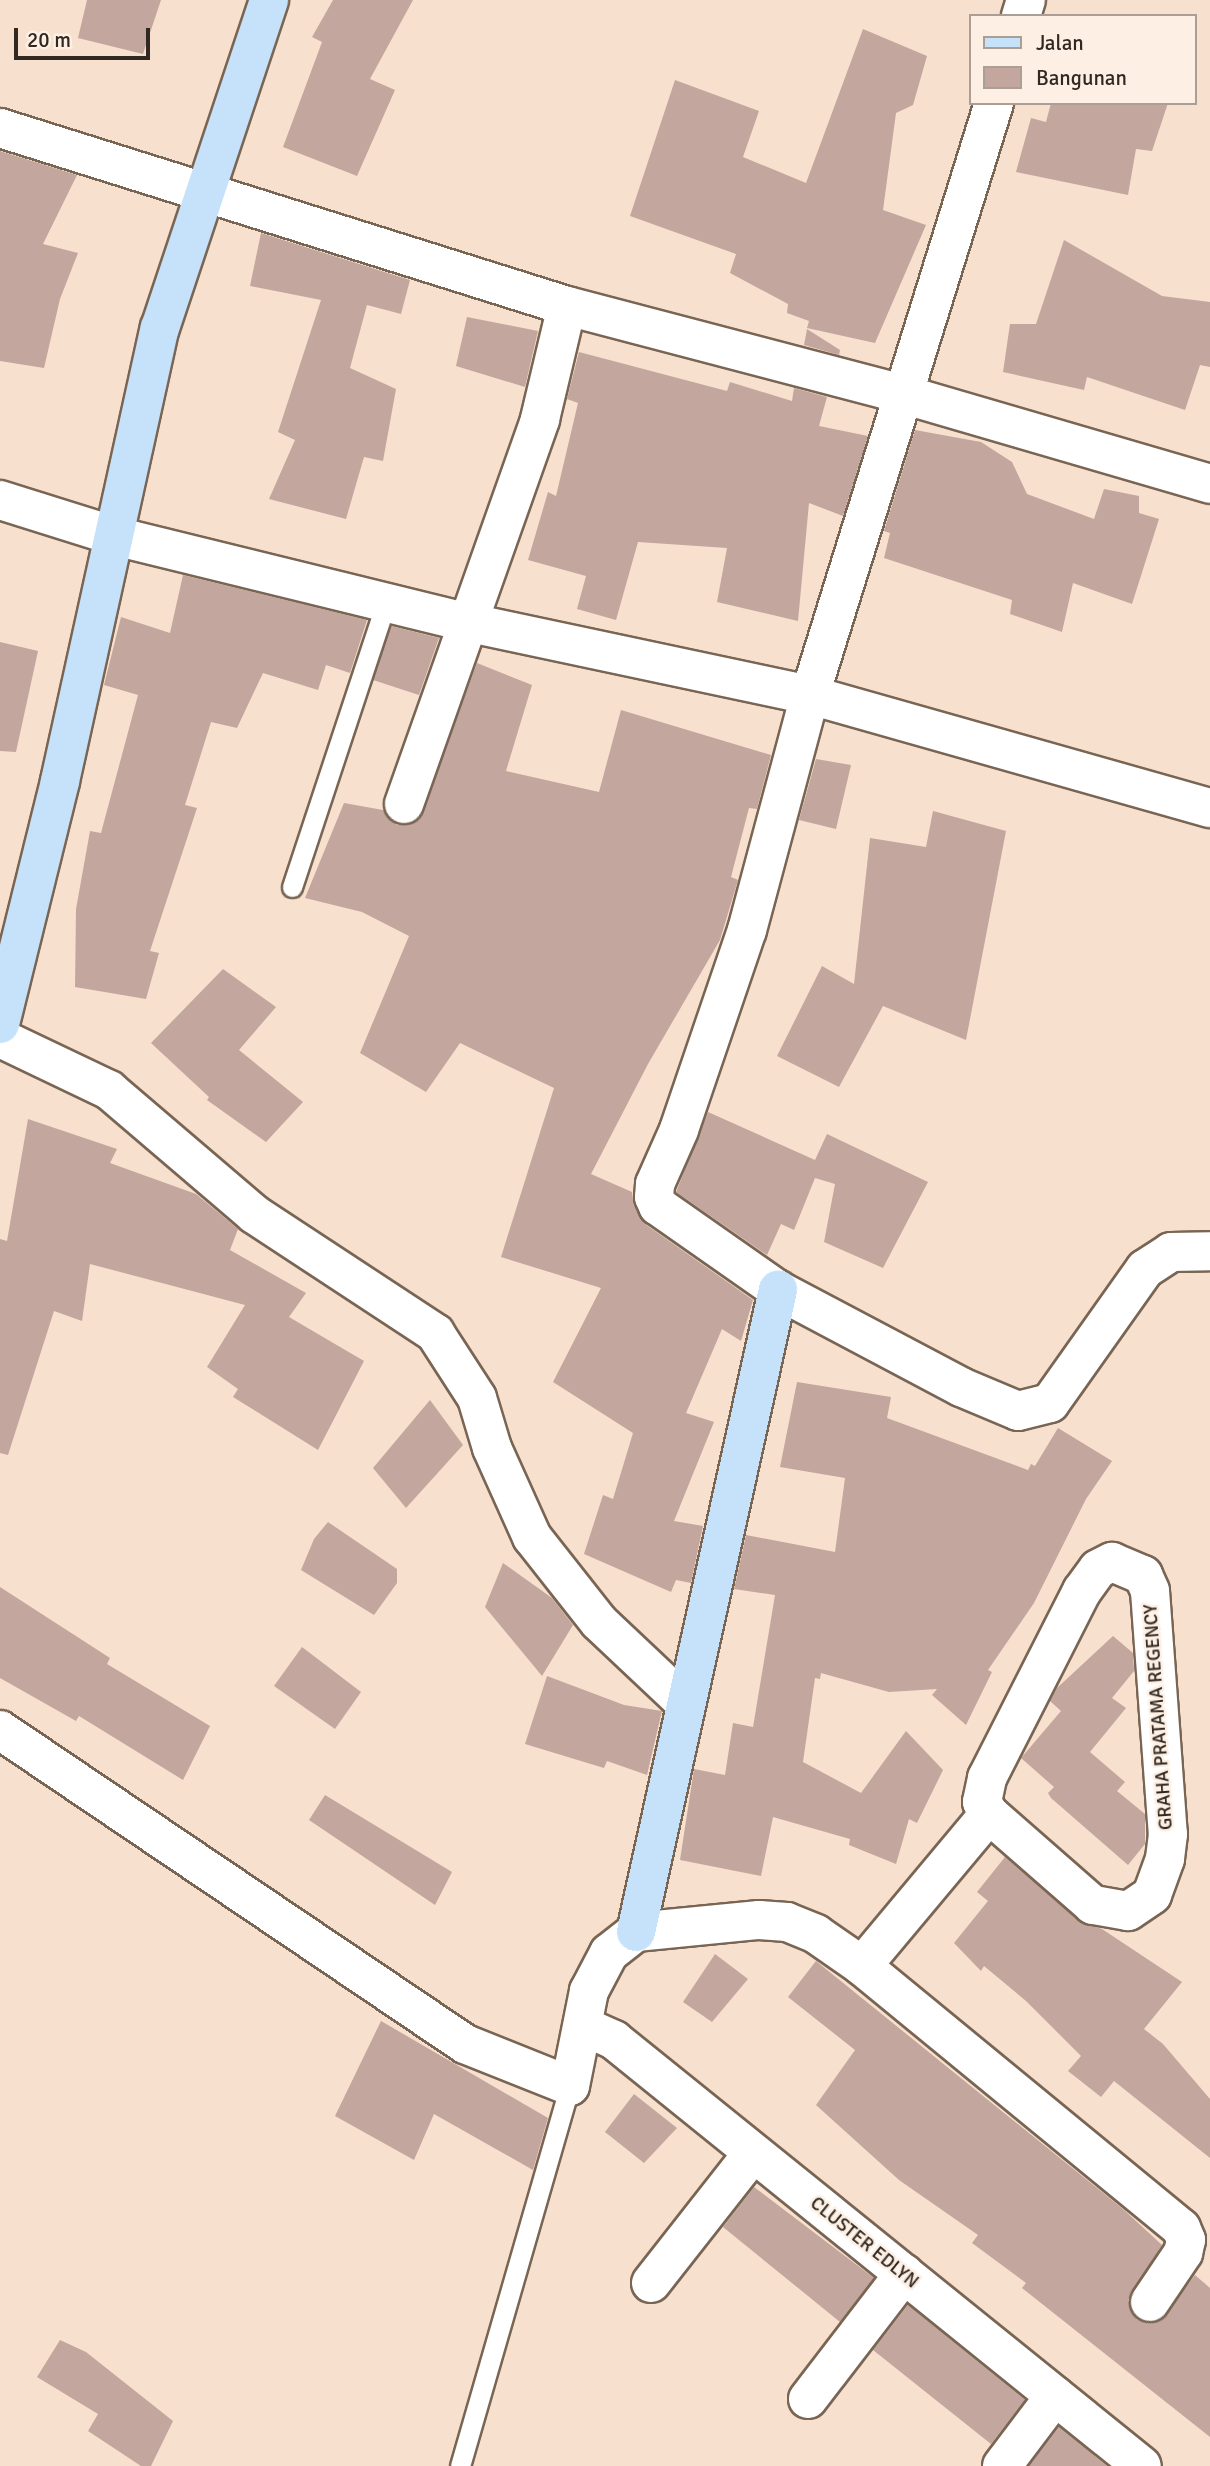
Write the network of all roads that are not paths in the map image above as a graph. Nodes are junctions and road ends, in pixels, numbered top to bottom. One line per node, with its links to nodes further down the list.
1 (269, 0): 4 (main road)
2 (994, 105): 6 (street)
3 (0, 128): 4 (street)
4 (204, 195): 5 (street); 9 (main road)
5 (567, 306): 6 (street); 11 (street)
6 (906, 395): 7 (street); 12 (street)
7 (1210, 484)
8 (0, 500): 9 (street)
9 (115, 536): 10 (street); 16 (main road)
10 (386, 603): 11 (street); 15 (lane)
11 (466, 622): 12 (street); 13 (street)
12 (810, 695): 14 (street); 19 (street)
13 (404, 804)
14 (1210, 807)
15 (292, 887)
16 (0, 1024)
17 (0, 1038): 20 (street)
18 (1210, 1251): 19 (street)
19 (778, 1290): 20 (main road)
20 (684, 1702): 23 (main road)
21 (0, 1730): 26 (street)
22 (989, 1814): 22 (street, GRAHA PRATAMA REGENCY); 24 (street)
23 (636, 1932): 24 (street); 25 (street)
24 (862, 1966): 30 (street)
25 (583, 2026): 26 (street); 27 (street, CLUSTER EDLYN)
26 (570, 2087): 33 (lane)
27 (753, 2153): 28 (street, CLUSTER EDLYN); 29 (street)
28 (904, 2274): 31 (street, CLUSTER EDLYN); 32 (street)
29 (651, 2283)
30 (1150, 2302)
31 (1055, 2396): 34 (street); 35 (street, CLUSTER EDLYN)
32 (808, 2399)
33 (460, 2466)
34 (1002, 2466)
35 (1142, 2466)

